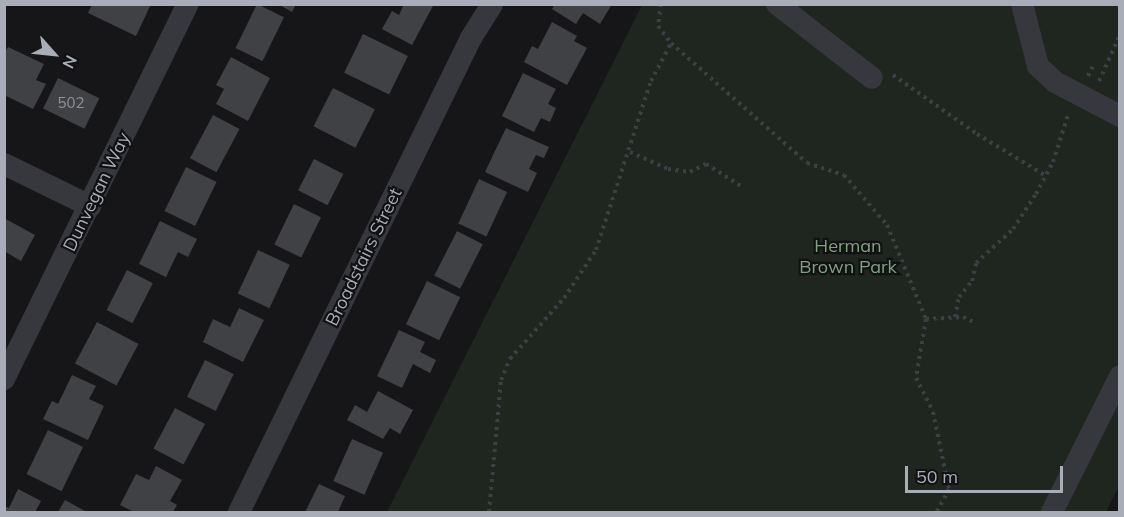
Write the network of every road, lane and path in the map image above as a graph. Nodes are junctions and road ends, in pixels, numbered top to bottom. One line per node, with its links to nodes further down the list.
1 (188, 4): 16 (street, Dunvegan Way)
2 (492, 4): 22 (street, Broadstairs Street)
3 (661, 4): 7 (path)
4 (777, 4): 9 (street)
5 (1022, 4): 10 (street)
6 (1119, 35): 10 (path)
7 (671, 43): 12 (path); 18 (path)
8 (1093, 66): 10 (path)
9 (882, 76): 14 (path)
10 (1084, 98): 11 (street); 14 (path)
11 (1119, 116)
12 (630, 152): 15 (path); 23 (path)
13 (4, 164): 16 (street)
14 (1046, 176): 17 (path)
15 (744, 188)
16 (90, 206): 21 (street, Dunvegan Way)
17 (955, 318): 18 (path); 19 (path)
18 (926, 319): 24 (path)
19 (974, 322)
20 (1119, 376): 25 (street)
21 (4, 380)
22 (239, 513)
23 (489, 513)
24 (937, 513)
25 (1052, 513)

